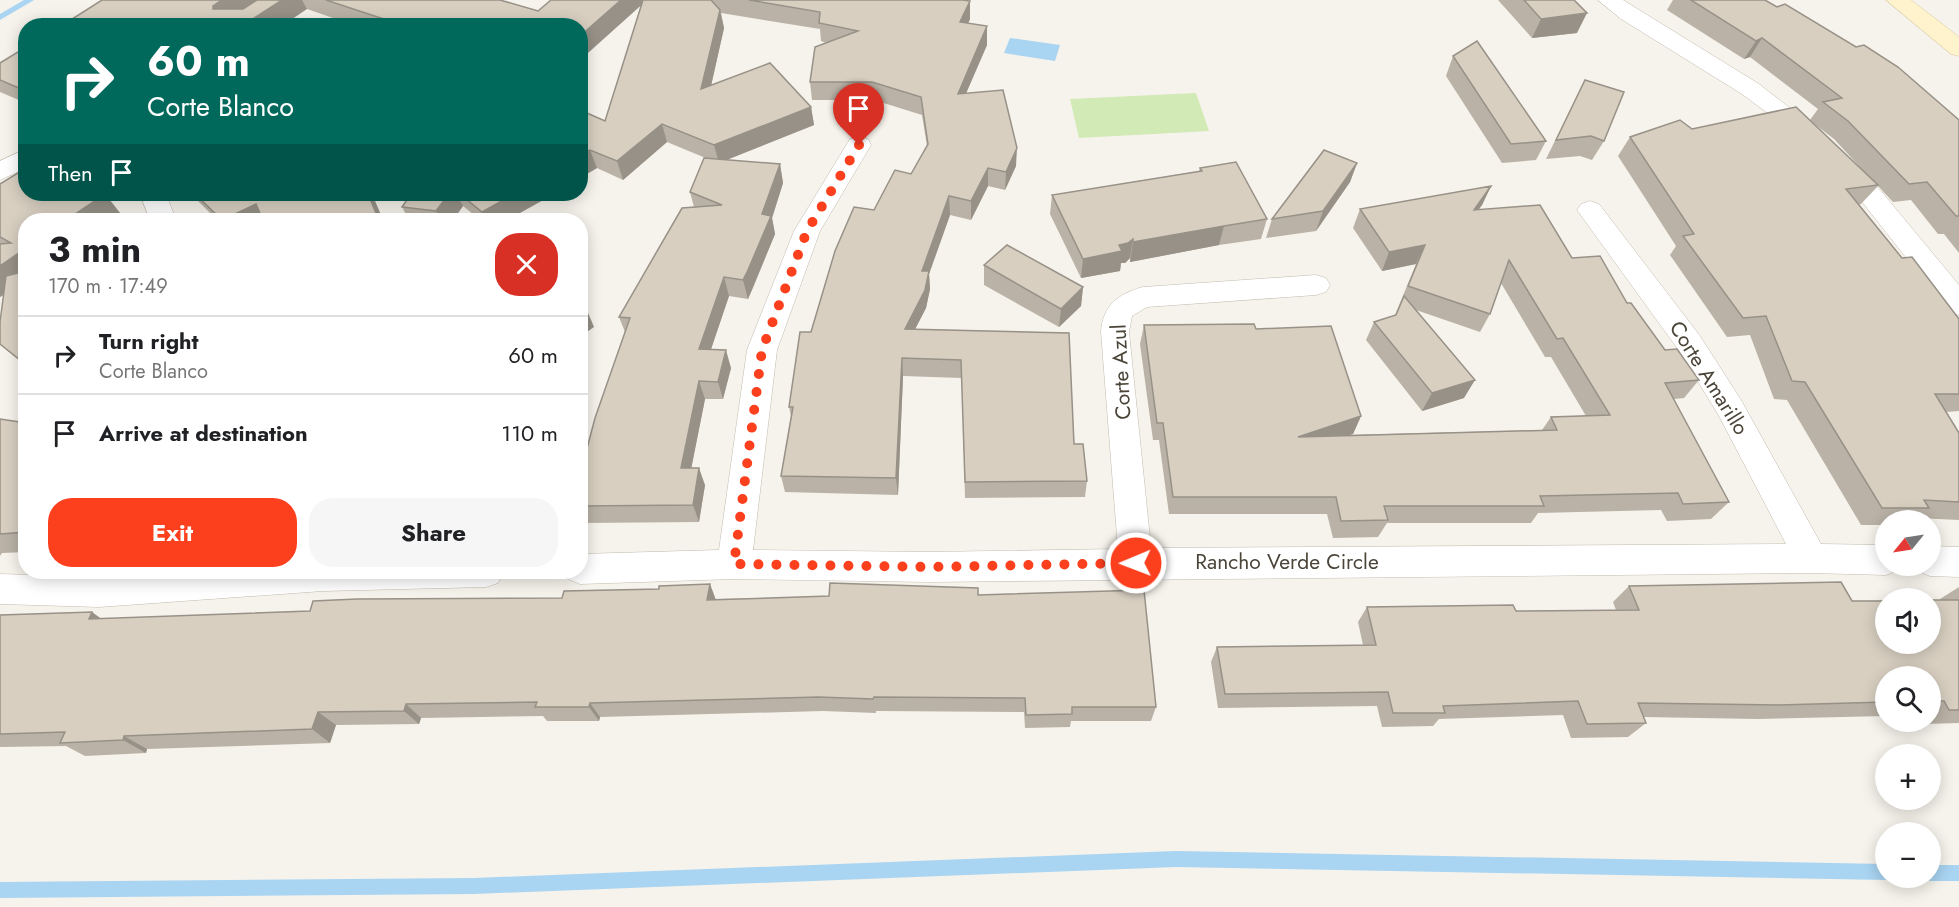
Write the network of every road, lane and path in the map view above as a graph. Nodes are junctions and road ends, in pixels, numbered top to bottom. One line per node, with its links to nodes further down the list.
1 (1609, 0): 9 (street)
2 (1897, 0): 3 (main road)
3 (1959, 49)
4 (859, 145): 15 (street)
5 (18, 162): 6 (street)
6 (0, 172)
7 (1590, 210): 10 (street, Corte Amarillo)
8 (1316, 285): 14 (street, Corte Azul)
9 (1959, 305)
10 (1811, 558): 11 (street, Rancho Verde Circle); 14 (street, Rancho Verde Circle)
11 (1875, 560)
12 (1941, 561): 13 (street)
13 (1959, 562)
14 (1136, 563): 15 (street, Rancho Verde Circle)
15 (734, 564): 16 (street, Rancho Verde Circle)
16 (588, 569)
17 (281, 579): 18 (street)
18 (0, 588)

